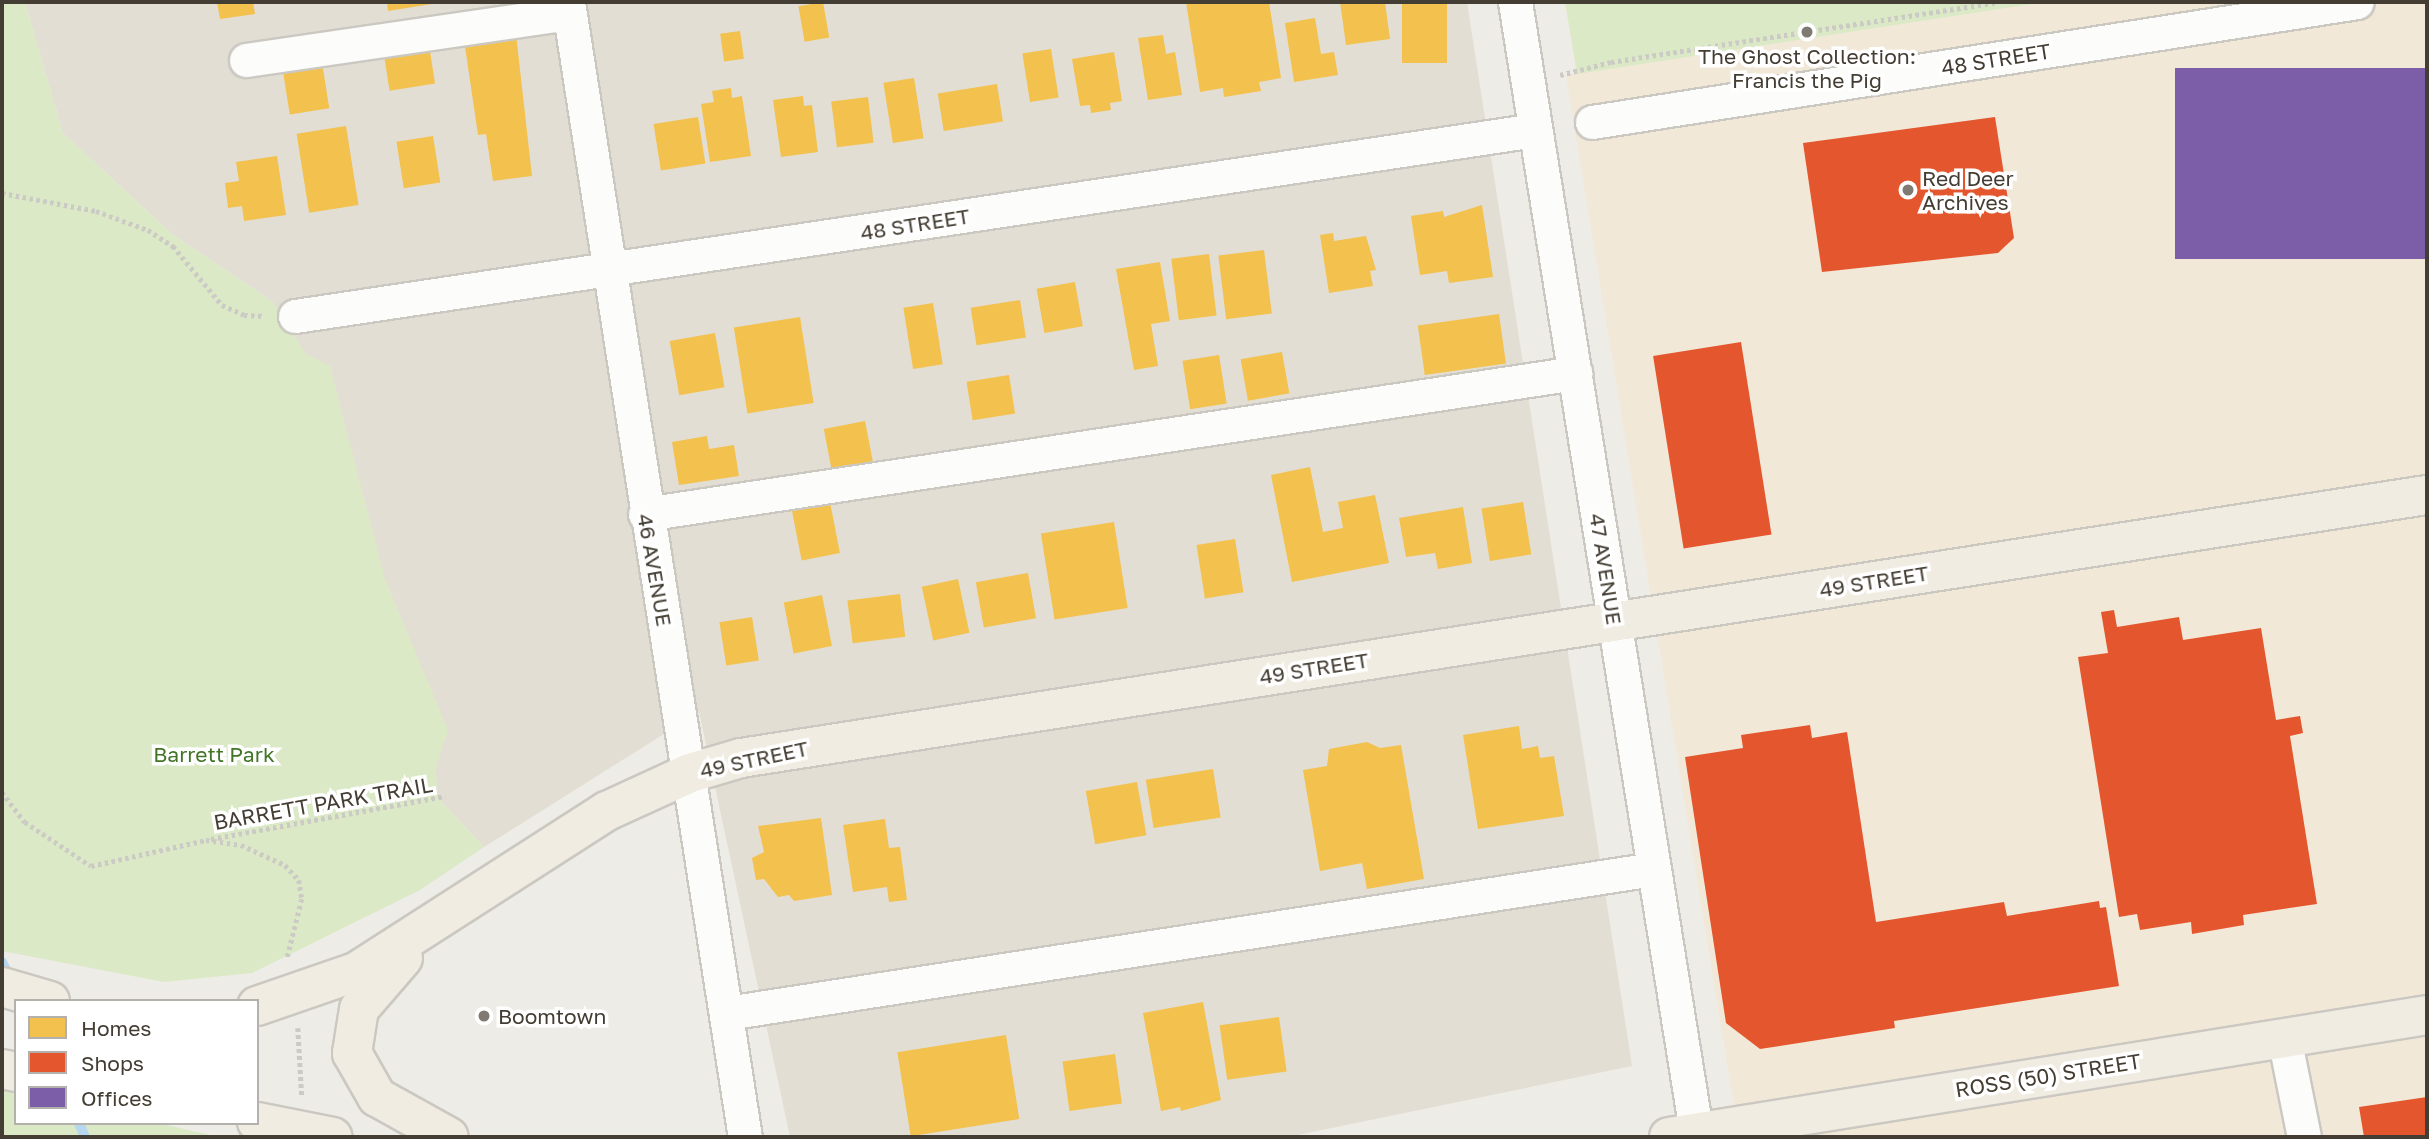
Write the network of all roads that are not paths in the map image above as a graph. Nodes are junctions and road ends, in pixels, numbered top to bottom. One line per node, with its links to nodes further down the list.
1 (1515, 2): 6 (street, 47 AVENUE)
2 (2357, 2): 5 (street, 48 STREET)
3 (569, 7): 4 (street); 7 (street, 46 AVENUE)
4 (246, 60)
5 (1592, 122)
6 (1535, 130): 7 (street, 48 STREET); 9 (street, 47 AVENUE)
7 (609, 271): 8 (street, 48 STREET); 11 (street, 46 AVENUE)
8 (295, 316)
9 (1575, 373): 11 (street); 12 (street, 47 AVENUE)
10 (2427, 495): 12 (main road, 49 STREET)
11 (645, 514): 13 (street, 46 AVENUE)
12 (1615, 622): 13 (main road, 49 STREET); 14 (street, 47 AVENUE)
13 (690, 773): 15 (main road, 49 STREET); 19 (street, 46 AVENUE)
14 (1653, 869): 19 (street); 23 (street, 47 AVENUE)
15 (433, 926): 18 (main road, 49 STREET); 25 (main road)
16 (2, 987): 17 (main road)
17 (43, 999)
18 (259, 1005)
19 (727, 1013): 26 (street, 46 AVENUE)
20 (2427, 1015): 21 (main road, ROSS (50) STREET)
21 (2284, 1037): 23 (main road, ROSS (50) STREET); 27 (street)
22 (259, 1122): 24 (main road)
23 (1687, 1136)
24 (333, 1137)
25 (449, 1137)
26 (745, 1137)
27 (2304, 1137)

